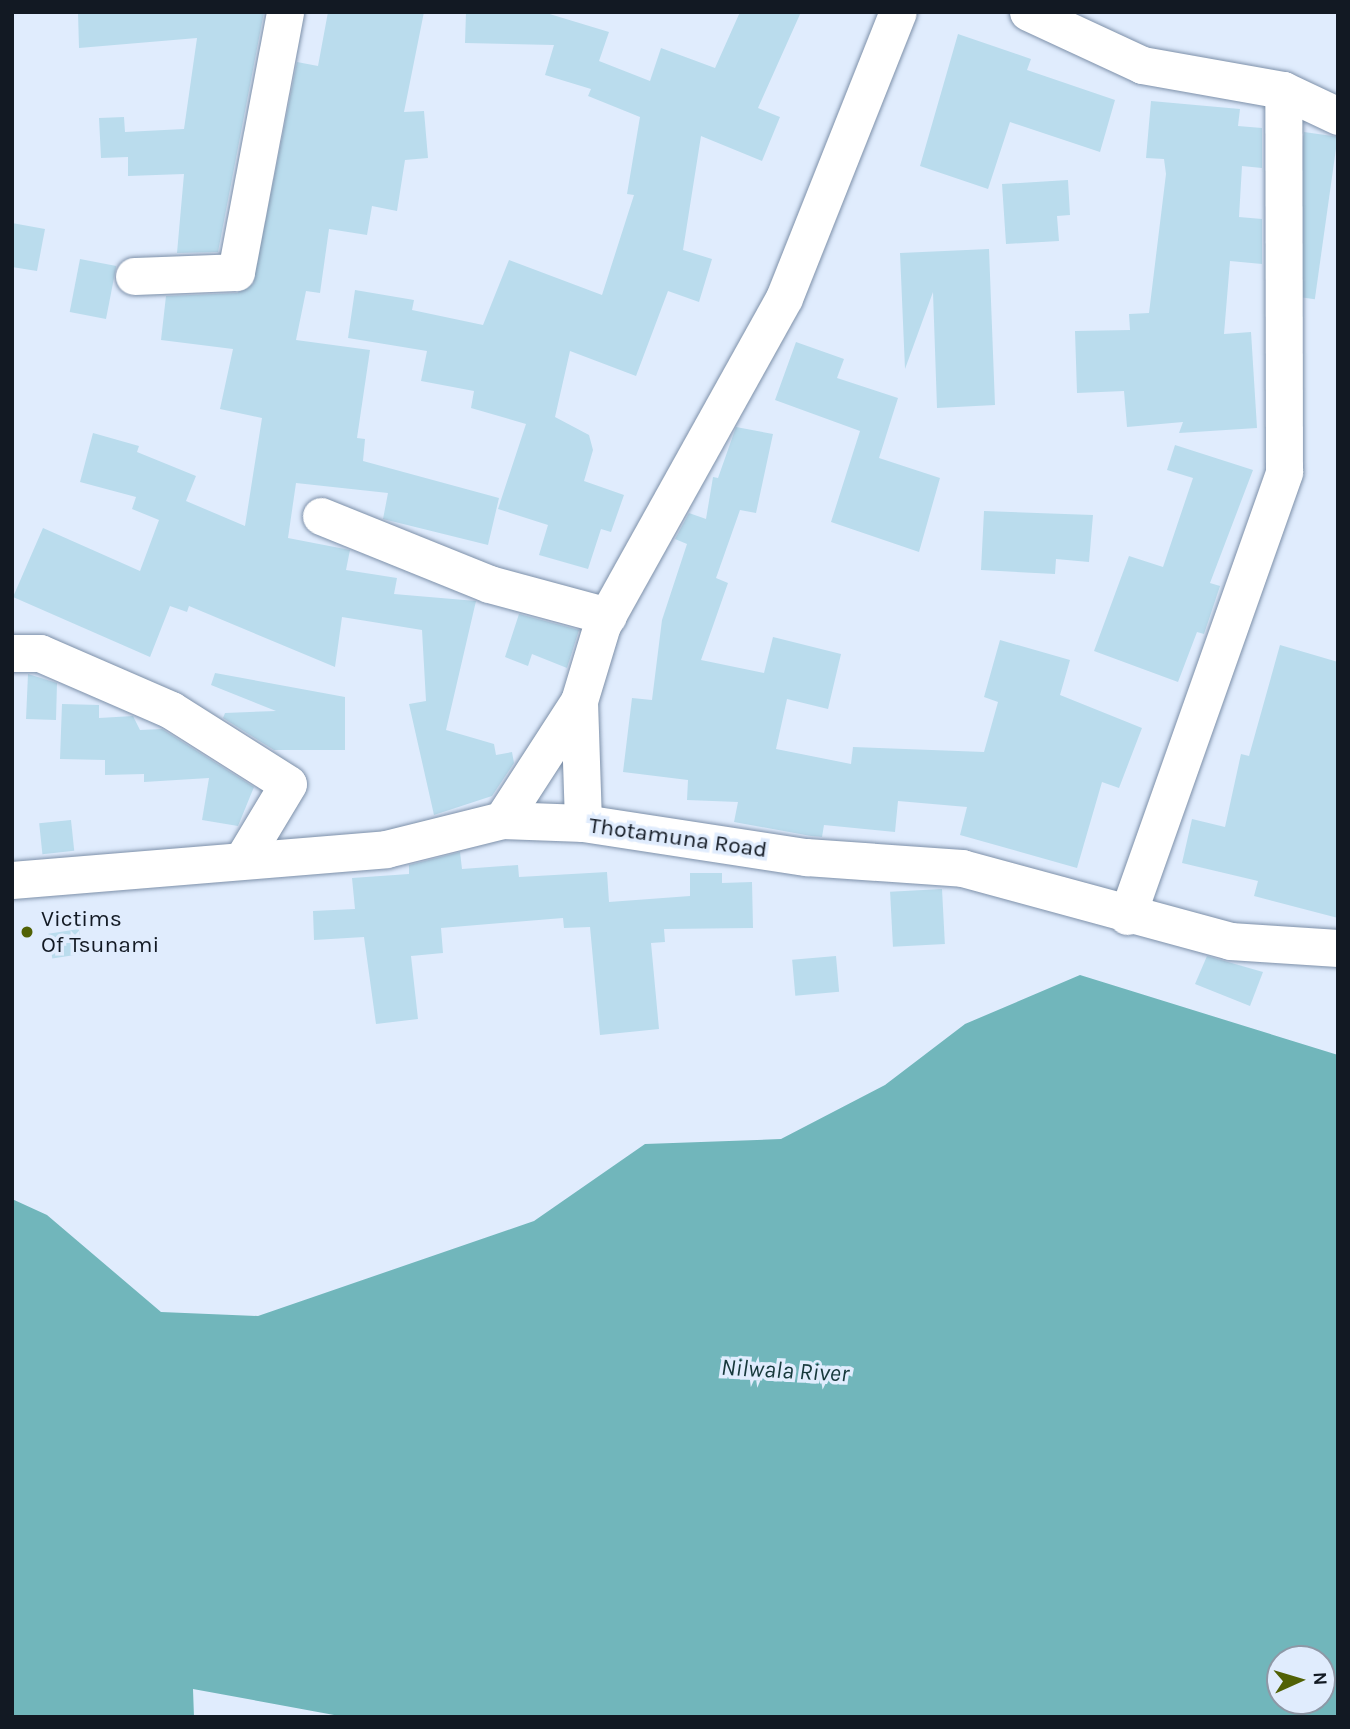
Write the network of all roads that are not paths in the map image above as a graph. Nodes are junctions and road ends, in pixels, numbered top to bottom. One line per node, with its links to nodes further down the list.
1 (285, 12): 6 (street)
2 (898, 12): 8 (street)
3 (1028, 12): 4 (street)
4 (1283, 90): 5 (street); 15 (street)
5 (1338, 116)
6 (134, 276)
7 (321, 516): 8 (street)
8 (608, 616): 10 (street)
9 (12, 653): 13 (street)
10 (579, 701): 11 (street); 12 (street)
11 (502, 820): 12 (street, Thotamuna Road); 13 (street, Thotamuna Road)
12 (583, 823): 15 (street, Thotamuna Road)
13 (243, 859): 14 (street, Thotamuna Road)
14 (12, 880)
15 (1128, 916): 16 (street, Thotamuna Road)
16 (1338, 948)

